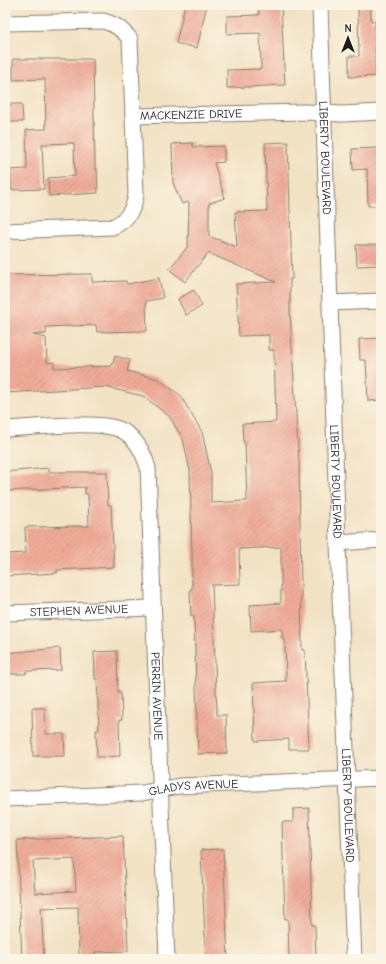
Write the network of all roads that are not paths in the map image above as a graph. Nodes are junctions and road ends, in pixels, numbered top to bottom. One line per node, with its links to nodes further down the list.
1 (320, 5): 3 (street, LIBERTY BOULEVARD)
2 (5, 23): 5 (street)
3 (324, 112): 4 (street, MACKENZIE DRIVE); 5 (street, MACKENZIE DRIVE); 8 (street, LIBERTY BOULEVARD)
4 (381, 112)
5 (133, 116): 6 (street, MACKENZIE DRIVE)
6 (5, 231)
7 (381, 301): 8 (street)
8 (330, 303): 11 (street, LIBERTY BOULEVARD)
9 (5, 429): 12 (street, PERRIN AVENUE)
10 (381, 540): 11 (street)
11 (338, 543): 15 (street, LIBERTY BOULEVARD)
12 (153, 608): 13 (street, STEPHEN AVENUE); 16 (street, PERRIN AVENUE)
13 (5, 613)
14 (381, 778): 15 (street, GLADYS AVENUE)
15 (349, 780): 16 (street, GLADYS AVENUE); 19 (street, LIBERTY BOULEVARD)
16 (159, 790): 17 (street, GLADYS AVENUE); 18 (street, PERRIN AVENUE)
17 (5, 799)
18 (167, 959)
19 (354, 959)

